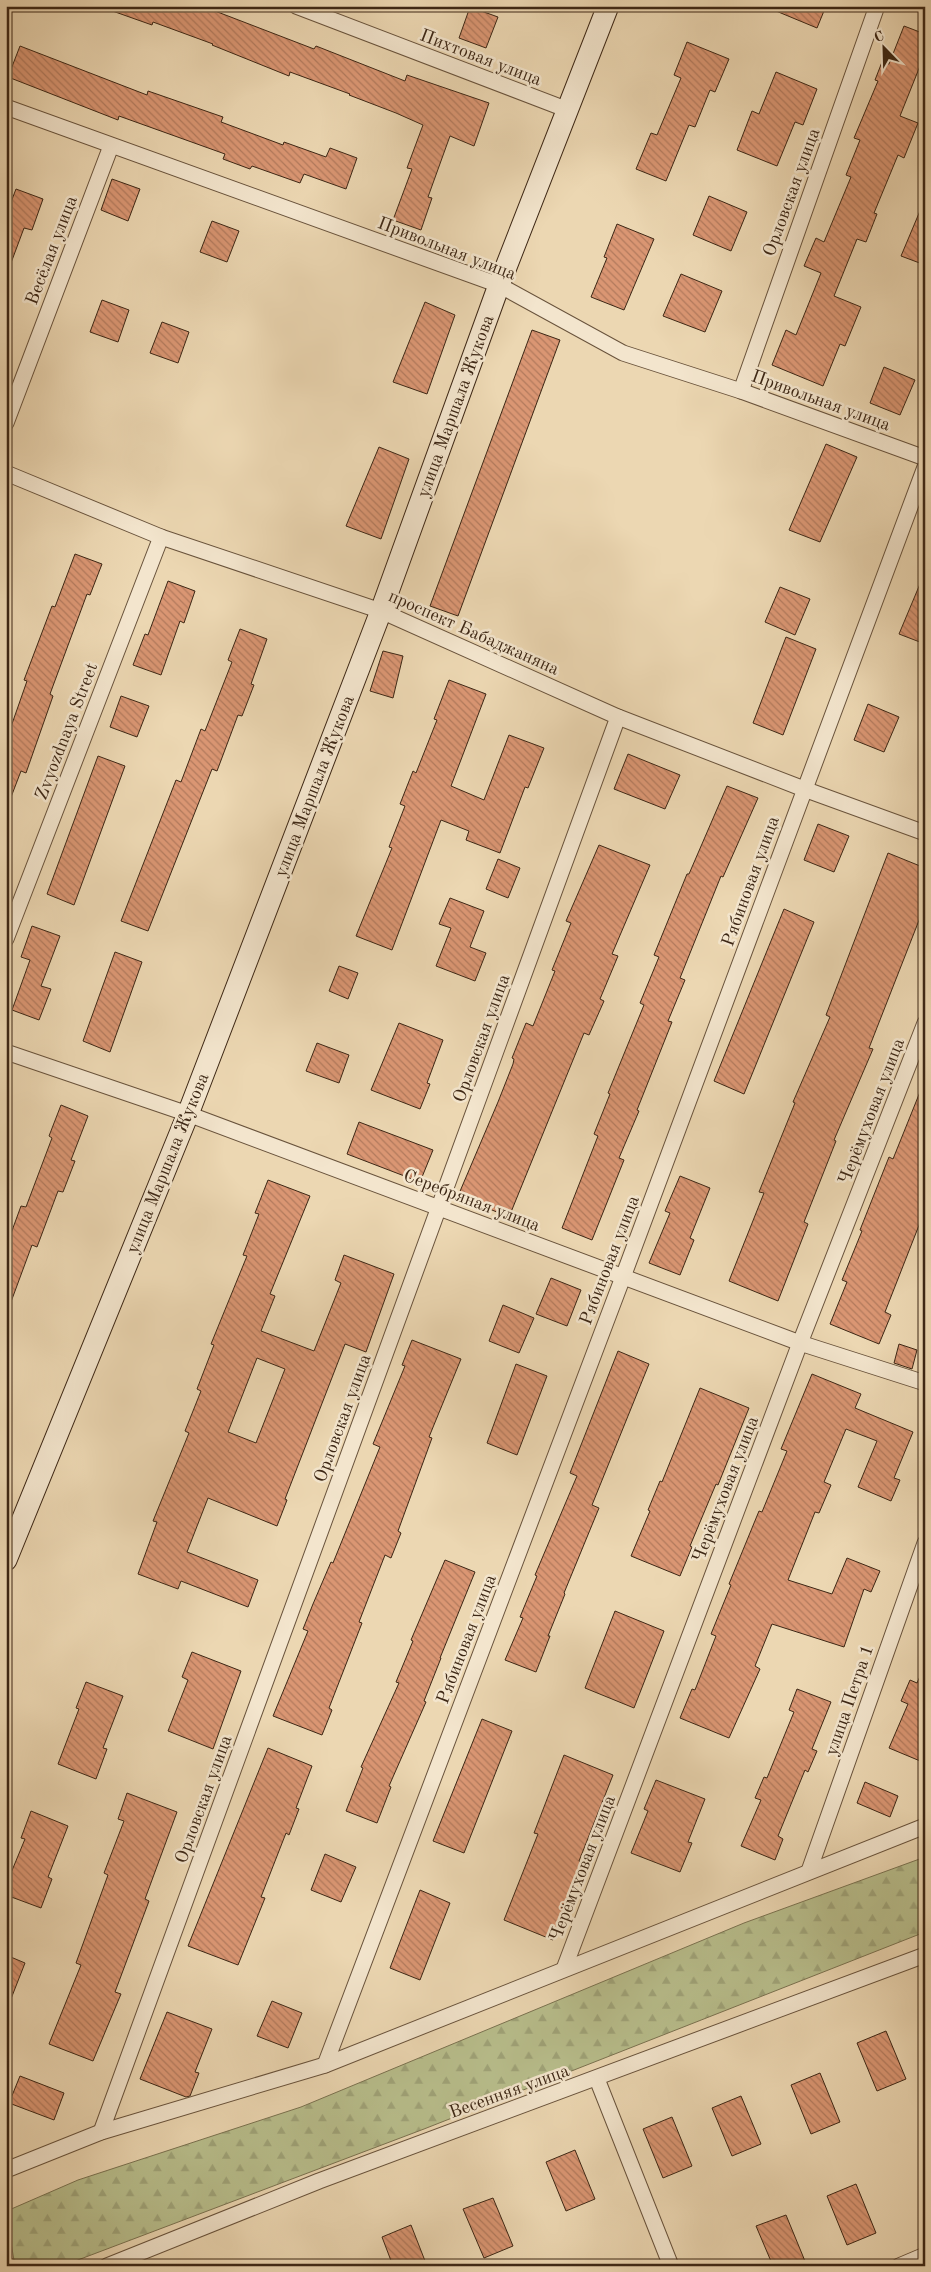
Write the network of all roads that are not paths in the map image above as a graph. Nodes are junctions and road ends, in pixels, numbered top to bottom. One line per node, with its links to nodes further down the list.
1 (296, 6): 5 (street, Пихтовая улица)
2 (608, 6): 5 (main road, улица Маршала Жукова)
3 (877, 6): 8 (street, Орловская улица)
4 (6, 107): 6 (street, Привольная улица)
5 (568, 110): 7 (main road, улица Маршала Жукова)
6 (111, 146): 7 (street, Привольная улица); 9 (street, Весёлая улица)
7 (499, 285): 8 (street, Привольная улица); 14 (main road, улица Маршала Жукова)
8 (741, 391): 10 (street, Привольная улица)
9 (6, 423)
10 (925, 458)
11 (925, 467): 16 (street, Рябиновая улица)
12 (6, 473): 13 (street, проспект Бабаджаняна)
13 (161, 537): 14 (street, проспект Бабаджаняна); 18 (street, Zvyozdnaya Street)
14 (381, 611): 15 (street, проспект Бабаджаняна); 21 (main road, улица Маршала Жукова)
15 (618, 717): 16 (street, проспект Бабаджаняна); 22 (street, Орловская улица)
16 (804, 790): 17 (street, проспект Бабаджаняна); 23 (street, Рябиновая улица)
17 (925, 833)
18 (6, 939)
19 (925, 1023): 24 (street, Черёмуховая улица)
20 (6, 1052): 21 (street, Серебряная улица)
21 (188, 1114): 22 (street, Серебряная улица); 27 (main road, улица Маршала Жукова)
22 (439, 1208): 23 (street, Серебряная улица); 34 (street, Орловская улица)
23 (623, 1277): 24 (street, Серебряная улица); 32 (street, Рябиновая улица)
24 (800, 1343): 25 (street, Серебряная улица); 31 (street, Черёмуховая улица)
25 (925, 1383)
26 (925, 1543): 29 (street, улица Петра 1)
27 (6, 1560)
28 (925, 1826): 29 (street)
29 (809, 1871): 31 (street)
30 (925, 1955): 33 (street, Весенняя улица)
31 (564, 1969): 32 (street)
32 (324, 2065): 34 (street)
33 (597, 2078): 37 (street, Весенняя улица); 38 (street)
34 (101, 2132): 35 (street)
35 (6, 2170)
36 (925, 2255): 39 (street)
37 (107, 2266)
38 (671, 2266)
39 (899, 2266)

